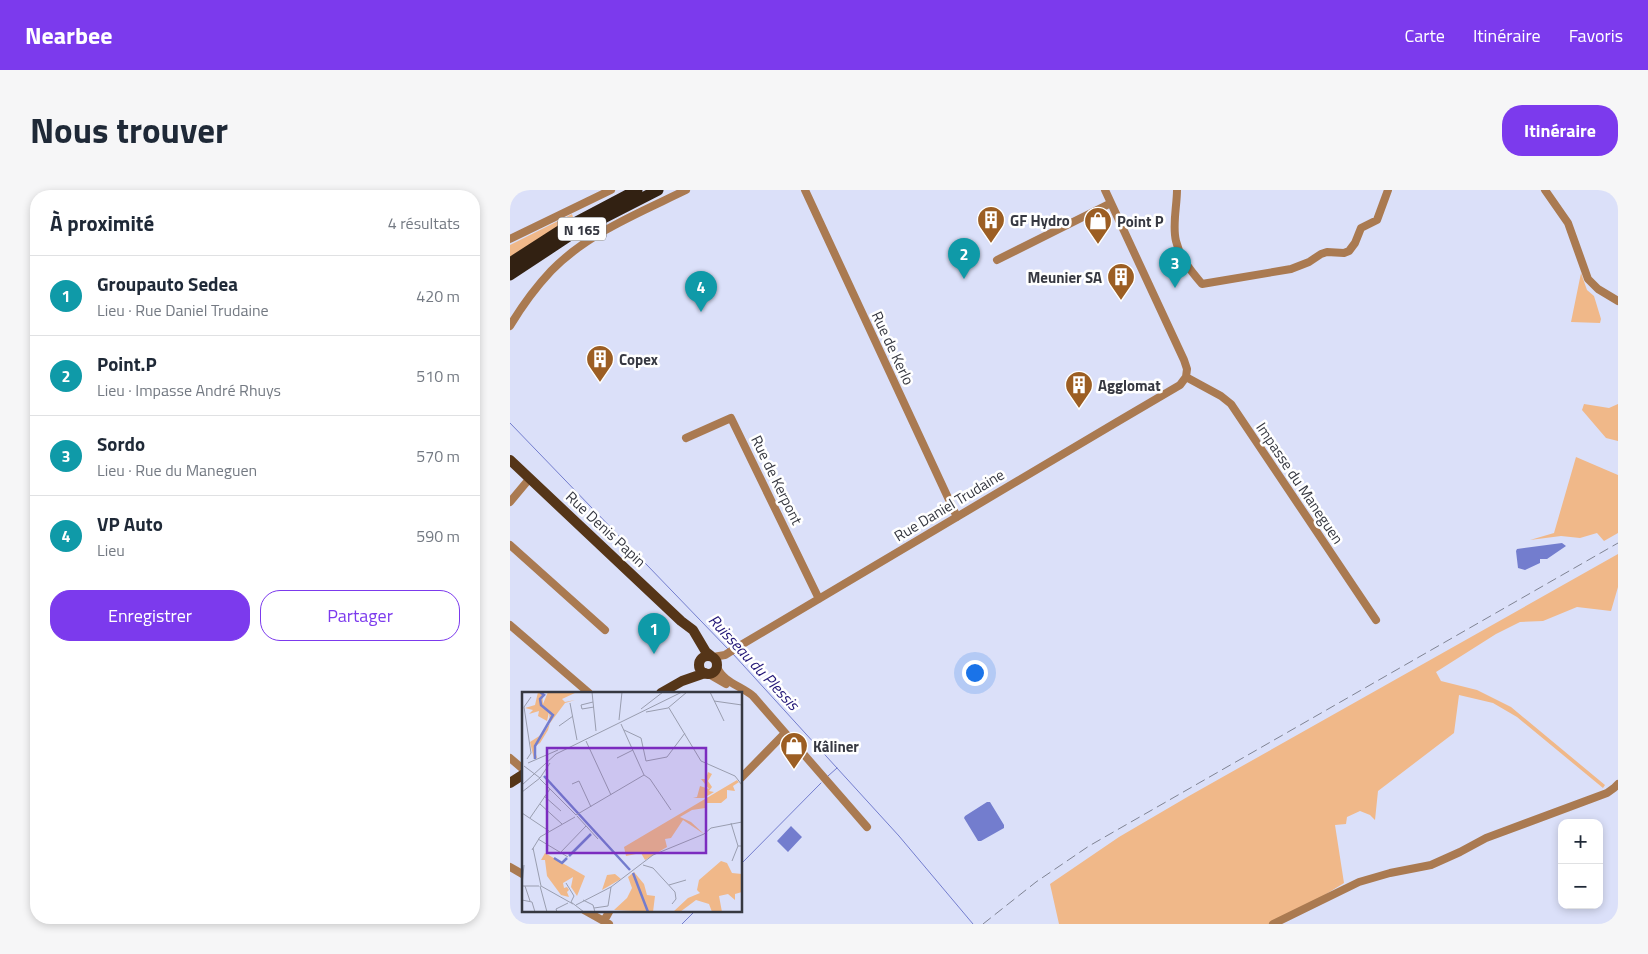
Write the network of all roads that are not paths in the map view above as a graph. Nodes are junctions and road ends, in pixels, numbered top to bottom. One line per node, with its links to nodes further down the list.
1 (611, 190): 11 (street)
2 (637, 190): 13 (highway, N 165)
3 (658, 190): 14 (highway, N 165)
4 (686, 190): 16 (street)
5 (805, 190): 22 (street, Rue de Kerlo)
6 (1104, 190): 10 (street)
7 (1176, 190): 8 (street)
8 (1388, 190)
9 (1545, 190): 15 (street)
10 (1111, 203): 12 (street); 17 (street)
11 (510, 239)
12 (997, 260)
13 (510, 263)
14 (510, 275)
15 (1618, 301)
16 (510, 326)
17 (1186, 378): 22 (street, Rue Daniel Trudaine); 25 (street, Impasse du Maneguen)
18 (686, 438): 24 (street, Rue de Kerpont)
19 (510, 460): 20 (main road, Rue Denis Papin)
20 (530, 478): 21 (street); 28 (main road, Rue Denis Papin)
21 (510, 502)
22 (957, 517): 24 (street, Rue Daniel Trudaine)
23 (510, 545): 27 (street)
24 (819, 599): 28 (street, Rue Daniel Trudaine)
25 (1376, 620)
26 (510, 625): 32 (street)
27 (605, 630)
28 (710, 661): 29 (main road); 30 (main road, Rue Daniel Trudaine); 31 (street, Rue Denis Papin)
29 (706, 673): 30 (main road, Rue Daniel Trudaine); 31 (street, Rue Denis Papin)
30 (682, 680): 33 (main road, Rue Daniel Trudaine)
31 (743, 688): 34 (street, Rue Denis Papin)
32 (588, 692)
33 (663, 692)
34 (785, 733): 38 (street); 41 (street, Rue Denis Papin)
35 (510, 758): 36 (street)
36 (522, 768)
37 (522, 775): 39 (main road)
38 (742, 777)
39 (510, 783)
40 (1618, 784): 46 (street)
41 (867, 827)
42 (510, 867): 43 (street)
43 (522, 874)
44 (588, 912): 45 (street)
45 (606, 922)
46 (1273, 924)

